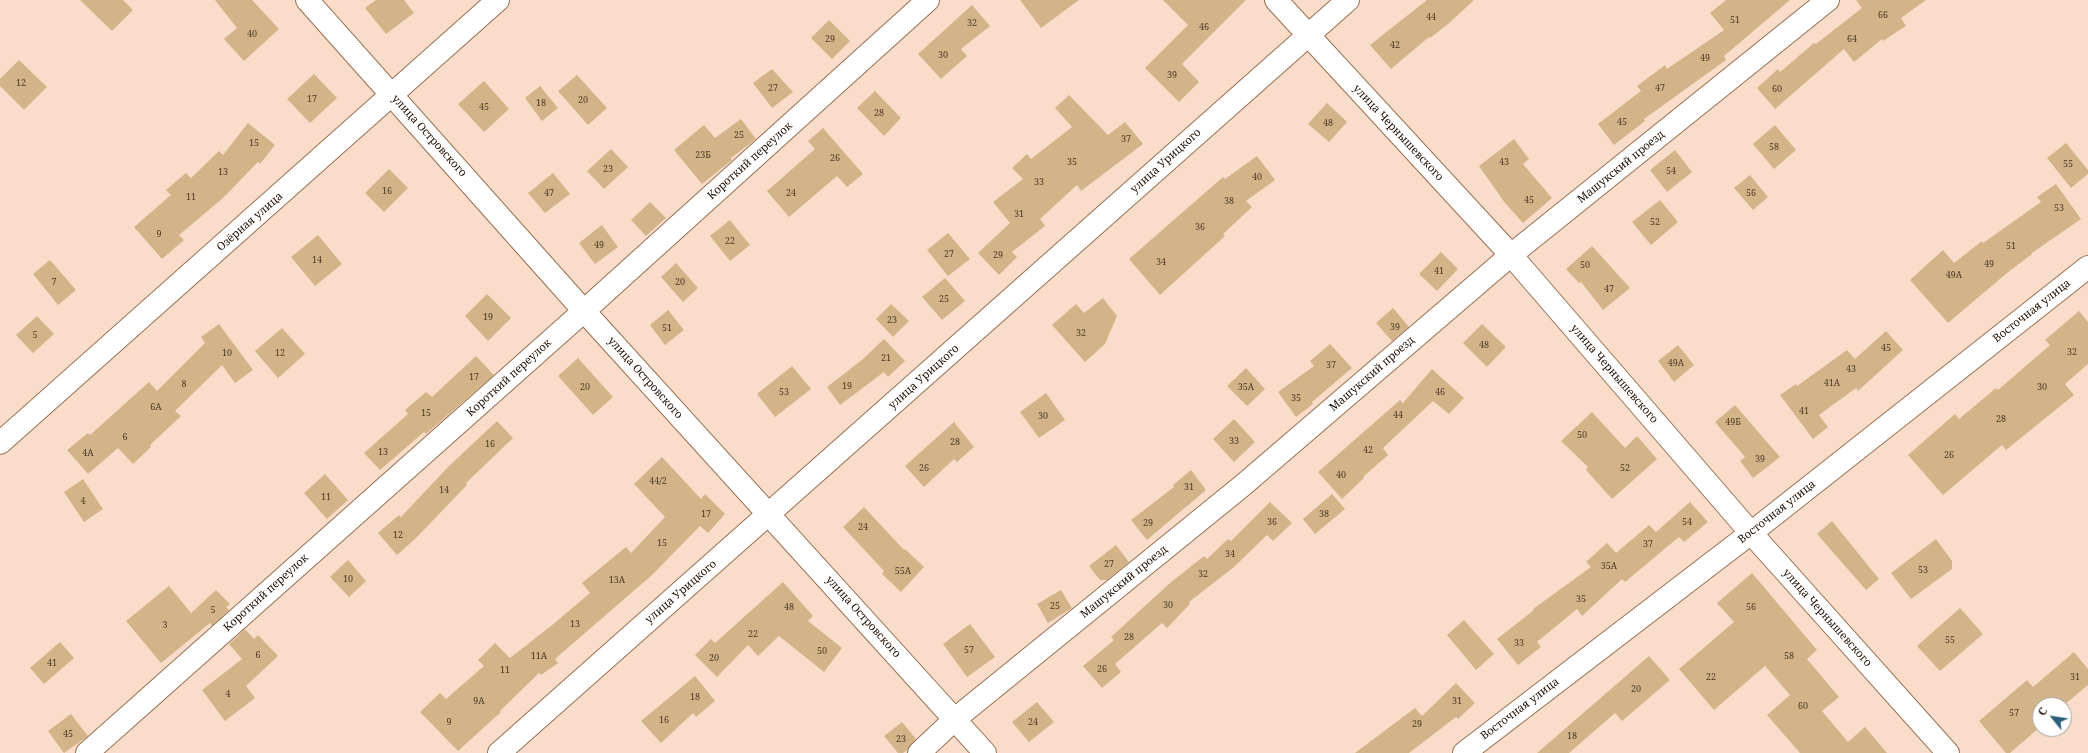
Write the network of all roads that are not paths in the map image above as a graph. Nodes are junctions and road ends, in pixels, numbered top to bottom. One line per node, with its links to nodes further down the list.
1 (307, 0): 8 (street, улица Островского)
2 (498, 0): 8 (street, Озёрная улица)
3 (928, 0): 11 (street, Короткий переулок)
4 (1276, 0): 7 (street, улица Чернышевского)
5 (1348, 0): 7 (street, улица Урицкого)
6 (1828, 0): 9 (street, Машукский проезд)
7 (1307, 36): 9 (street, улица Чернышевского); 13 (street, улица Урицкого)
8 (393, 96): 11 (street, улица Островского); 12 (street, Озёрная улица)
9 (1511, 255): 14 (street, улица Чернышевского); 15 (street, Машукский проезд)
10 (2088, 267): 14 (street, Восточная улица)
11 (584, 311): 13 (street, улица Островского); 16 (street, Короткий переулок)
12 (0, 443)
13 (769, 514): 15 (street, улица Островского); 17 (street, улица Урицкого)
14 (1751, 533): 20 (street, Восточная улица); 21 (street, улица Чернышевского)
15 (955, 719): 18 (street, Машукский проезд); 19 (street, улица Островского)
16 (87, 753)
17 (499, 753)
18 (919, 753)
19 (985, 753)
20 (1464, 753)
21 (1948, 753)

